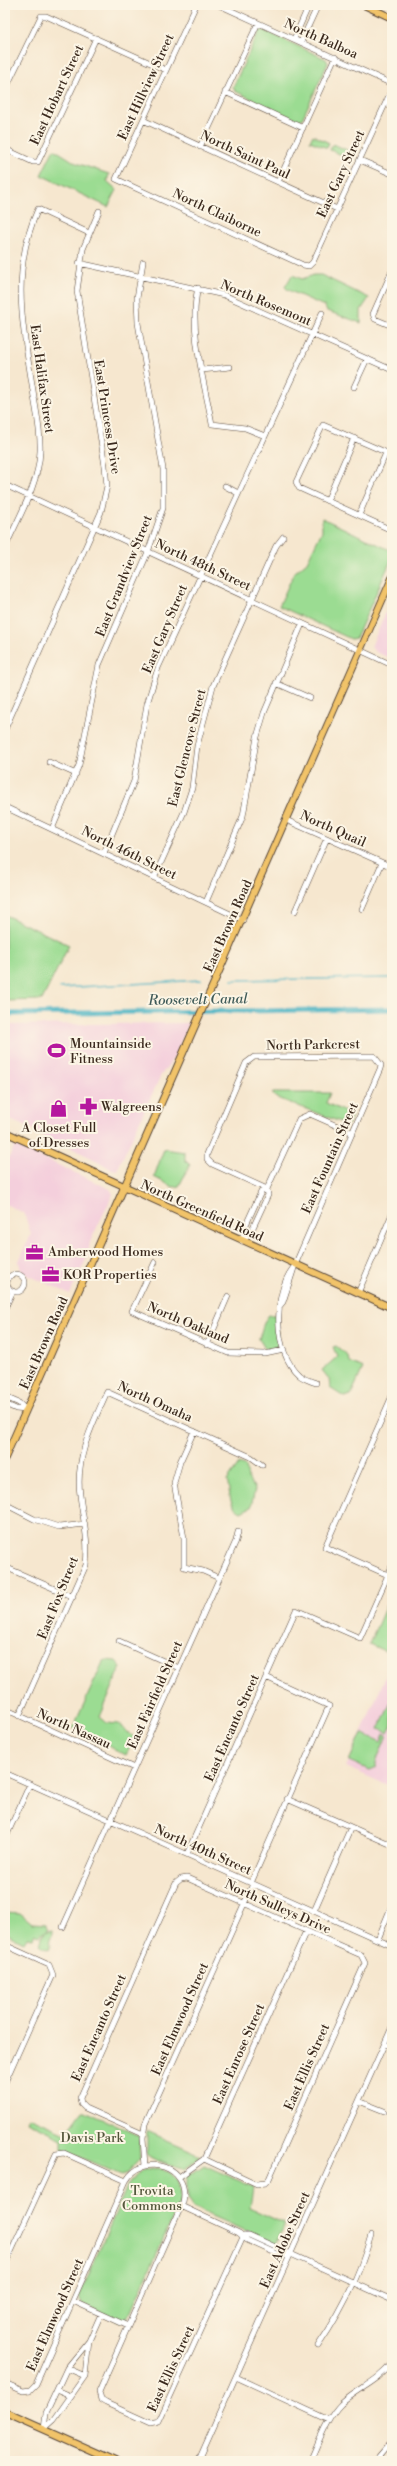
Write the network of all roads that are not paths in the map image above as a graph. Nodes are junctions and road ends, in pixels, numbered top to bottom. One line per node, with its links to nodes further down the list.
1 (196, 5): 12 (street, East Hillview Street)
2 (219, 5): 7 (street, North Balboa)
3 (309, 5): 9 (street)
4 (318, 5): 10 (street)
5 (364, 5): 6 (main road)
6 (392, 18)
7 (258, 23): 9 (street, North Balboa); 16 (street)
8 (96, 38): 12 (street); 15 (street); 20 (street, East Hobart Street)
9 (294, 39): 10 (street, North Balboa)
10 (301, 42): 11 (street, North Balboa)
11 (335, 58): 13 (street, North Balboa); 18 (street)
12 (166, 70): 17 (street, East Hillview Street)
13 (392, 84)
14 (392, 89): 21 (street, East Gary Street)
15 (5, 90)
16 (225, 92): 18 (street); 19 (street)
17 (143, 120): 19 (street, North Saint Paul); 23 (street, East Hillview Street)
18 (303, 128): 24 (street)
19 (200, 147): 24 (street, North Saint Paul)
20 (5, 149)
21 (360, 160): 22 (street); 25 (street, East Gary Street)
22 (392, 174)
23 (116, 179): 30 (street, North Claiborne)
24 (278, 182): 25 (street, North Saint Paul)
25 (337, 209): 30 (street, East Gary Street)
26 (99, 211): 27 (street, East Princess Drive)
27 (89, 233): 29 (street, East Princess Drive); 49 (street, East Halifax Street)
28 (143, 262): 32 (street, East Grandview Street)
29 (79, 263): 32 (street, North Rosemont); 52 (street, East Princess Drive)
30 (309, 266)
31 (392, 271): 35 (street)
32 (140, 277): 33 (street, North Rosemont); 56 (street, East Grandview Street)
33 (198, 288): 36 (street, North Rosemont); 39 (street)
34 (322, 313): 36 (street, East Gary Street)
35 (392, 326)
36 (312, 334): 37 (street, North Rosemont); 42 (street, East Gary Street)
37 (367, 359): 40 (street, North Rosemont); 41 (street)
38 (230, 368): 39 (street)
39 (202, 370): 42 (street)
40 (392, 370)
41 (354, 386)
42 (265, 436): 48 (street, East Gary Street)
43 (354, 438): 44 (street); 50 (street); 50 (street)
44 (386, 453): 45 (street); 51 (street)
45 (392, 455)
46 (5, 485): 49 (street, North 48th Street)
47 (225, 486): 48 (street)
48 (238, 493): 57 (street, East Gary Street)
49 (28, 496): 52 (street, North 48th Street); 55 (street, East Halifax Street)
50 (327, 501): 51 (street)
51 (359, 515): 53 (street)
52 (94, 527): 56 (street, North 48th Street); 65 (street, East Princess Drive)
53 (392, 527)
54 (283, 537): 59 (street, East Glencove Street)
55 (5, 548)
56 (148, 552): 57 (street, North 48th Street); 67 (street, East Grandview Street)
57 (200, 576): 59 (street, North 48th Street); 72 (street, East Gary Street)
58 (392, 578): 61 (main road, East Brown Road)
59 (252, 600): 60 (street, North 48th Street); 75 (street, East Glencove Street)
60 (302, 624): 61 (street, North 48th Street); 63 (street)
61 (360, 651): 62 (street, North 48th Street); 69 (main road, East Brown Road)
62 (392, 665)
63 (276, 683): 64 (street); 76 (street)
64 (310, 698)
65 (5, 729)
66 (49, 762): 67 (street)
67 (76, 774): 70 (street, East Grandview Street)
68 (5, 807): 70 (street, North 46th Street)
69 (286, 820): 71 (street, North Quail); 79 (main road, East Brown Road)
70 (52, 829): 72 (street, North 46th Street)
71 (327, 838): 73 (street, North Quail); 78 (street)
72 (104, 853): 75 (street, North 46th Street)
73 (382, 863): 74 (street, North Quail); 77 (street)
74 (392, 867)
75 (154, 878): 76 (street, North 46th Street)
76 (206, 902): 79 (street, North 46th Street)
77 (362, 909)
78 (295, 911)
79 (243, 920): 83 (main road, East Brown Road)
80 (378, 1060): 82 (street, East Fountain Street); 84 (street, North Parkcrest)
81 (5, 1132): 83 (main road, North Greenfield Road)
82 (353, 1133): 84 (street); 90 (street, East Fountain Street)
83 (124, 1188): 88 (main road, North Greenfield Road); 103 (main road, East Brown Road)
84 (267, 1189): 85 (street); 86 (street)
85 (256, 1202): 86 (street); 88 (street)
86 (263, 1205): 88 (street)
87 (392, 1214): 92 (street)
88 (242, 1241): 90 (main road, North Greenfield Road)
89 (155, 1262): 96 (street, North Oakland)
90 (295, 1265): 92 (main road, North Greenfield Road); 97 (street, East Fountain Street)
91 (13, 1291): 94 (street)
92 (358, 1293): 95 (main road, North Greenfield Road)
93 (228, 1296): 96 (street)
94 (5, 1308)
95 (392, 1308)
96 (207, 1345): 97 (street, North Oakland)
97 (284, 1350): 98 (street)
98 (316, 1383)
99 (107, 1392): 104 (street, North Omaha); 108 (street, East Fox Street)
100 (392, 1396): 112 (street)
101 (5, 1397): 103 (street)
102 (5, 1404): 103 (street)
103 (26, 1410): 105 (main road, East Brown Road)
104 (194, 1431): 106 (street, North Omaha); 113 (street)
105 (5, 1458)
106 (262, 1465)
107 (5, 1504): 108 (street)
108 (85, 1524): 114 (street, East Fox Street)
109 (238, 1532): 113 (street, East Fairfield Street)
110 (392, 1566): 112 (street)
111 (5, 1567): 114 (street)
112 (388, 1574): 117 (street, East Encanto Street)
113 (219, 1578): 116 (street, East Fairfield Street)
114 (72, 1597): 119 (street, East Fox Street)
115 (119, 1641): 116 (street)
116 (179, 1668): 120 (street, East Fairfield Street)
117 (266, 1677): 123 (street, East Elmwood Street); 128 (street, East Encanto Street)
118 (5, 1709): 119 (street, North Nassau)
119 (19, 1716): 120 (street, North Nassau)
120 (134, 1768): 124 (street, East Fairfield Street)
121 (5, 1773): 122 (street, North 40th Street)
122 (30, 1784): 124 (street, North 40th Street); 126 (street)
123 (287, 1799): 125 (street); 130 (street, East Elmwood Street)
124 (111, 1820): 128 (street, North 40th Street); 134 (street, East Fairfield Street)
125 (351, 1827): 127 (street); 133 (street)
126 (5, 1839)
127 (392, 1846)
128 (187, 1854): 130 (street, North 40th Street)
129 (182, 1878): 131 (street, North Sulleys Drive); 146 (street, East Encanto Street)
130 (252, 1883): 131 (street, East Elmwood Street); 133 (street, North 40th Street)
131 (244, 1904): 135 (street, North Sulleys Drive); 146 (street, East Elmwood Street)
132 (392, 1905): 136 (street)
133 (314, 1911): 136 (street, North 40th Street)
134 (63, 1927)
135 (306, 1931): 139 (street, North Sulleys Drive); 147 (street, East Enrose Street)
136 (378, 1939): 138 (street, North 40th Street)
137 (5, 1945): 143 (street)
138 (392, 1946)
139 (364, 1959): 147 (street, East Ellis Street)
140 (392, 2027): 141 (street, East Adobe Street)
141 (385, 2044): 142 (street); 144 (street, East Adobe Street)
142 (392, 2047)
143 (5, 2082)
144 (359, 2101): 145 (street); 154 (street, East Adobe Street)
145 (384, 2111)
146 (143, 2134): 148 (street, East Elmwood Street)
147 (204, 2159): 149 (street)
148 (145, 2166): 149 (street); 150 (street, East Elmwood Street)
149 (179, 2177): 151 (street)
150 (126, 2182): 155 (street); 158 (street, East Elmwood Street)
151 (181, 2206): 153 (street); 160 (street)
152 (370, 2234): 156 (street)
153 (244, 2235): 154 (street); 160 (street, East Ellis Street)
154 (290, 2255): 156 (street); 166 (street, East Adobe Street)
155 (5, 2265)
156 (354, 2284): 157 (street); 162 (street)
157 (392, 2300)
158 (73, 2301): 159 (street); 167 (street, East Elmwood Street)
159 (101, 2314): 160 (street); 161 (street)
160 (128, 2326)
161 (89, 2341): 164 (street); 165 (street)
162 (318, 2346)
163 (392, 2363): 171 (street)
164 (67, 2368): 165 (street); 168 (street)
165 (85, 2376): 169 (street)
166 (236, 2377): 171 (street); 175 (street, East Adobe Street)
167 (5, 2383)
168 (57, 2390): 169 (street); 172 (street)
169 (71, 2396): 172 (street)
170 (5, 2412): 172 (main road)
171 (329, 2420): 176 (street)
172 (44, 2429): 174 (main road)
173 (392, 2441): 177 (street)
174 (115, 2461)
175 (198, 2461)
176 (310, 2461)
177 (375, 2461)

